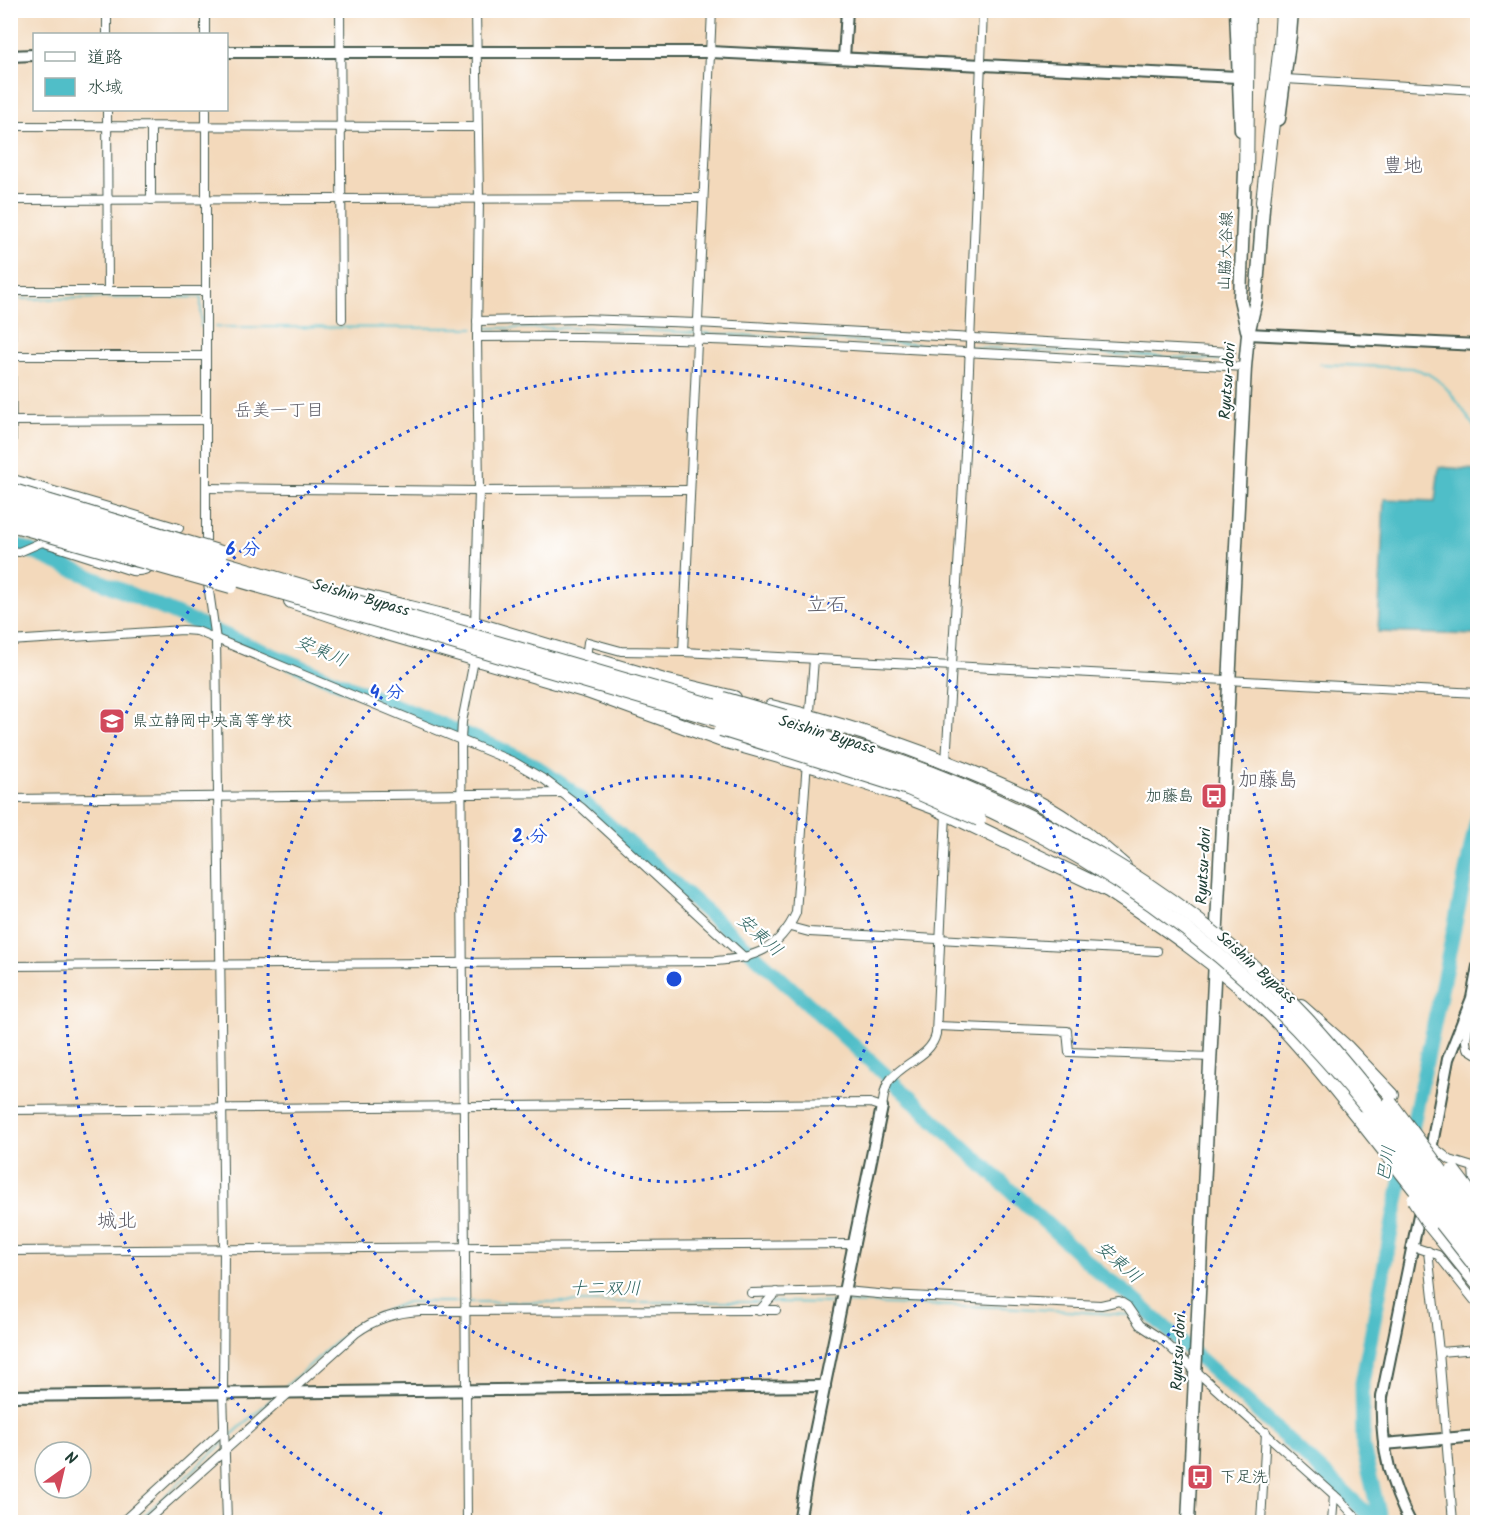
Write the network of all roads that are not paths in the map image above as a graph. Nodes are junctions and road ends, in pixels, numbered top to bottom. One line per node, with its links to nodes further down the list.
1 (107, 10): 12 (street)
2 (205, 10): 13 (street)
3 (340, 10): 14 (street)
4 (476, 10): 16 (street)
5 (712, 10): 17 (street)
6 (847, 10): 20 (street)
7 (983, 10): 21 (street)
8 (1236, 10): 22 (main road, 山脇大谷線)
9 (1248, 10): 34 (highway)
10 (1283, 10): 42 (highway)
11 (1292, 10): 23 (main road, 山脇大谷線)
12 (107, 33)
13 (205, 33)
14 (340, 51): 15 (street); 16 (street); 31 (street)
15 (228, 52)
16 (476, 52): 17 (street); 32 (street)
17 (710, 52): 20 (street); 36 (street)
18 (33, 55): 19 (street)
19 (10, 56)
20 (844, 58): 21 (street)
21 (980, 64): 22 (street); 51 (street)
22 (1238, 77): 34 (main road, 山脇大谷線)
23 (1285, 79): 24 (street); 42 (main road, 山脇大谷線)
24 (1478, 90)
25 (107, 111): 28 (street)
26 (206, 111): 30 (street)
27 (10, 126): 28 (street)
28 (107, 127): 29 (street); 41 (street)
29 (151, 127): 30 (street); 40 (street)
30 (206, 127): 31 (street); 37 (street)
31 (342, 127): 32 (street); 35 (street)
32 (477, 127): 38 (street)
33 (10, 137): 39 (street)
34 (1245, 180): 49 (main road, 山脇大谷線)
35 (342, 198): 37 (street); 38 (street); 46 (street)
36 (703, 198): 38 (street); 48 (street)
37 (206, 199): 40 (street); 45 (street)
38 (479, 199): 47 (street)
39 (11, 200): 41 (street); 43 (street)
40 (151, 200): 41 (street)
41 (108, 201): 44 (street)
42 (1263, 202): 49 (main road, 山脇大谷線)
43 (11, 291): 44 (street); 56 (street)
44 (108, 291): 45 (street)
45 (206, 291): 57 (street)
46 (342, 319)
47 (477, 321): 48 (street); 50 (street)
48 (697, 323): 51 (street); 52 (street)
49 (1248, 334): 53 (street, Ryutsu-dori); 58 (main road, Ryutsu-dori)
50 (477, 336): 52 (street); 64 (street)
51 (970, 337): 54 (street); 55 (street)
52 (696, 338): 54 (street); 63 (street)
53 (1478, 345)
54 (970, 351): 58 (street); 82 (street)
55 (1231, 352)
56 (11, 356): 57 (street); 60 (street)
57 (206, 356): 59 (street)
58 (1245, 367): 84 (main road, Ryutsu-dori)
59 (206, 420): 60 (street); 62 (street)
60 (11, 421): 61 (street)
61 (11, 482): 66 (street); 74 (highway, bridge)
62 (206, 488): 64 (street); 71 (street)
63 (690, 490): 64 (street); 78 (street)
64 (479, 491): 75 (street)
65 (10, 500): 69 (highway); 74 (highway, Seishin Bypass, bridge)
66 (132, 514): 68 (street); 69 (street)
67 (12, 519): 72 (highway); 83 (highway, Seishin Bypass, bridge)
68 (179, 528)
69 (134, 535): 71 (highway)
70 (11, 552): 72 (street)
71 (206, 555): 73 (street); 75 (highway)
72 (161, 559): 73 (highway)
73 (206, 574): 76 (street); 79 (highway)
74 (393, 612): 85 (highway, Seishin Bypass, bridge)
75 (475, 624): 79 (street); 80 (highway)
76 (216, 640): 77 (street); 88 (street); 93 (street)
77 (10, 641)
78 (683, 652): 80 (street); 81 (street)
79 (475, 658): 88 (street); 90 (highway)
80 (586, 658): 87 (highway)
81 (814, 659): 82 (street); 87 (street)
82 (951, 666): 84 (street); 89 (street)
83 (552, 671): 97 (highway, bridge); 130 (highway, Seishin Bypass, bridge)
84 (1229, 680): 86 (street); 99 (main road, Ryutsu-dori)
85 (638, 683): 96 (highway, bridge); 123 (highway, Seishin Bypass, bridge)
86 (1478, 693)
87 (809, 717): 89 (highway); 90 (street)
88 (461, 740): 91 (street); 92 (street)
89 (946, 762): 96 (highway)
90 (807, 764): 95 (highway); 98 (street)
91 (563, 793): 92 (street); 102 (street)
92 (461, 795): 93 (street); 103 (street)
93 (218, 796): 94 (street); 104 (street)
94 (10, 799)
95 (946, 813): 97 (highway); 100 (street)
96 (1129, 870): 99 (highway)
97 (1106, 889): 106 (highway)
98 (790, 927): 100 (street); 102 (street)
99 (1217, 933): 106 (main road, Ryutsu-dori); 112 (highway)
100 (940, 938): 101 (street); 109 (street)
101 (1158, 951)
102 (745, 958): 103 (street)
103 (462, 961): 104 (street); 113 (street)
104 (221, 965): 105 (street); 115 (street)
105 (10, 966)
106 (1215, 966): 111 (main road, Ryutsu-dori); 117 (highway)
107 (1478, 966): 108 (street)
108 (1472, 998): 110 (street); 118 (street)
109 (937, 1026): 111 (street); 114 (street)
110 (1478, 1055)
111 (1211, 1058): 142 (main road, Ryutsu-dori)
112 (1391, 1099): 121 (highway, bridge); 122 (highway, bridge)
113 (462, 1106): 114 (street); 115 (street); 125 (street)
114 (882, 1107): 124 (street)
115 (222, 1108): 116 (street); 127 (street)
116 (10, 1110)
117 (1359, 1118): 131 (highway, bridge); 132 (highway, bridge)
118 (1432, 1146): 119 (street); 126 (street)
119 (1475, 1167): 120 (street)
120 (1478, 1187)
121 (1478, 1204)
122 (1478, 1221)
123 (1478, 1238)
124 (854, 1244): 125 (street); 135 (street)
125 (465, 1246): 127 (street); 138 (street)
126 (1411, 1246): 129 (street); 152 (street)
127 (224, 1250): 128 (street); 145 (street)
128 (10, 1251)
129 (1428, 1251): 136 (street); 141 (street)
130 (1478, 1254)
131 (1478, 1269)
132 (1478, 1284)
133 (777, 1292): 134 (street); 135 (street); 139 (street)
134 (751, 1293)
135 (843, 1298): 142 (street); 143 (street)
136 (1478, 1305)
137 (776, 1310): 139 (street)
138 (465, 1311): 139 (street); 144 (street); 146 (street)
139 (759, 1311)
140 (1478, 1349): 141 (street)
141 (1439, 1352): 151 (street)
142 (1195, 1367): 149 (street); 160 (main road, Ryutsu-dori)
143 (825, 1386): 144 (street); 159 (street)
144 (466, 1390): 146 (street); 158 (street)
145 (223, 1392): 146 (street); 147 (street); 148 (street)
146 (290, 1392): 153 (street)
147 (10, 1396)
148 (224, 1429): 153 (street); 155 (street)
149 (1266, 1432): 154 (street); 161 (street)
150 (1478, 1436): 151 (street)
151 (1446, 1439): 152 (street); 165 (street)
152 (1384, 1444): 164 (street)
153 (224, 1454): 156 (street); 157 (street)
154 (1334, 1495): 162 (street); 163 (street)
155 (122, 1522)
156 (145, 1522)
157 (227, 1522)
158 (467, 1522)
159 (800, 1522)
160 (1188, 1522)
161 (1261, 1522)
162 (1332, 1522)
163 (1360, 1522)
164 (1410, 1522)
165 (1453, 1522)

